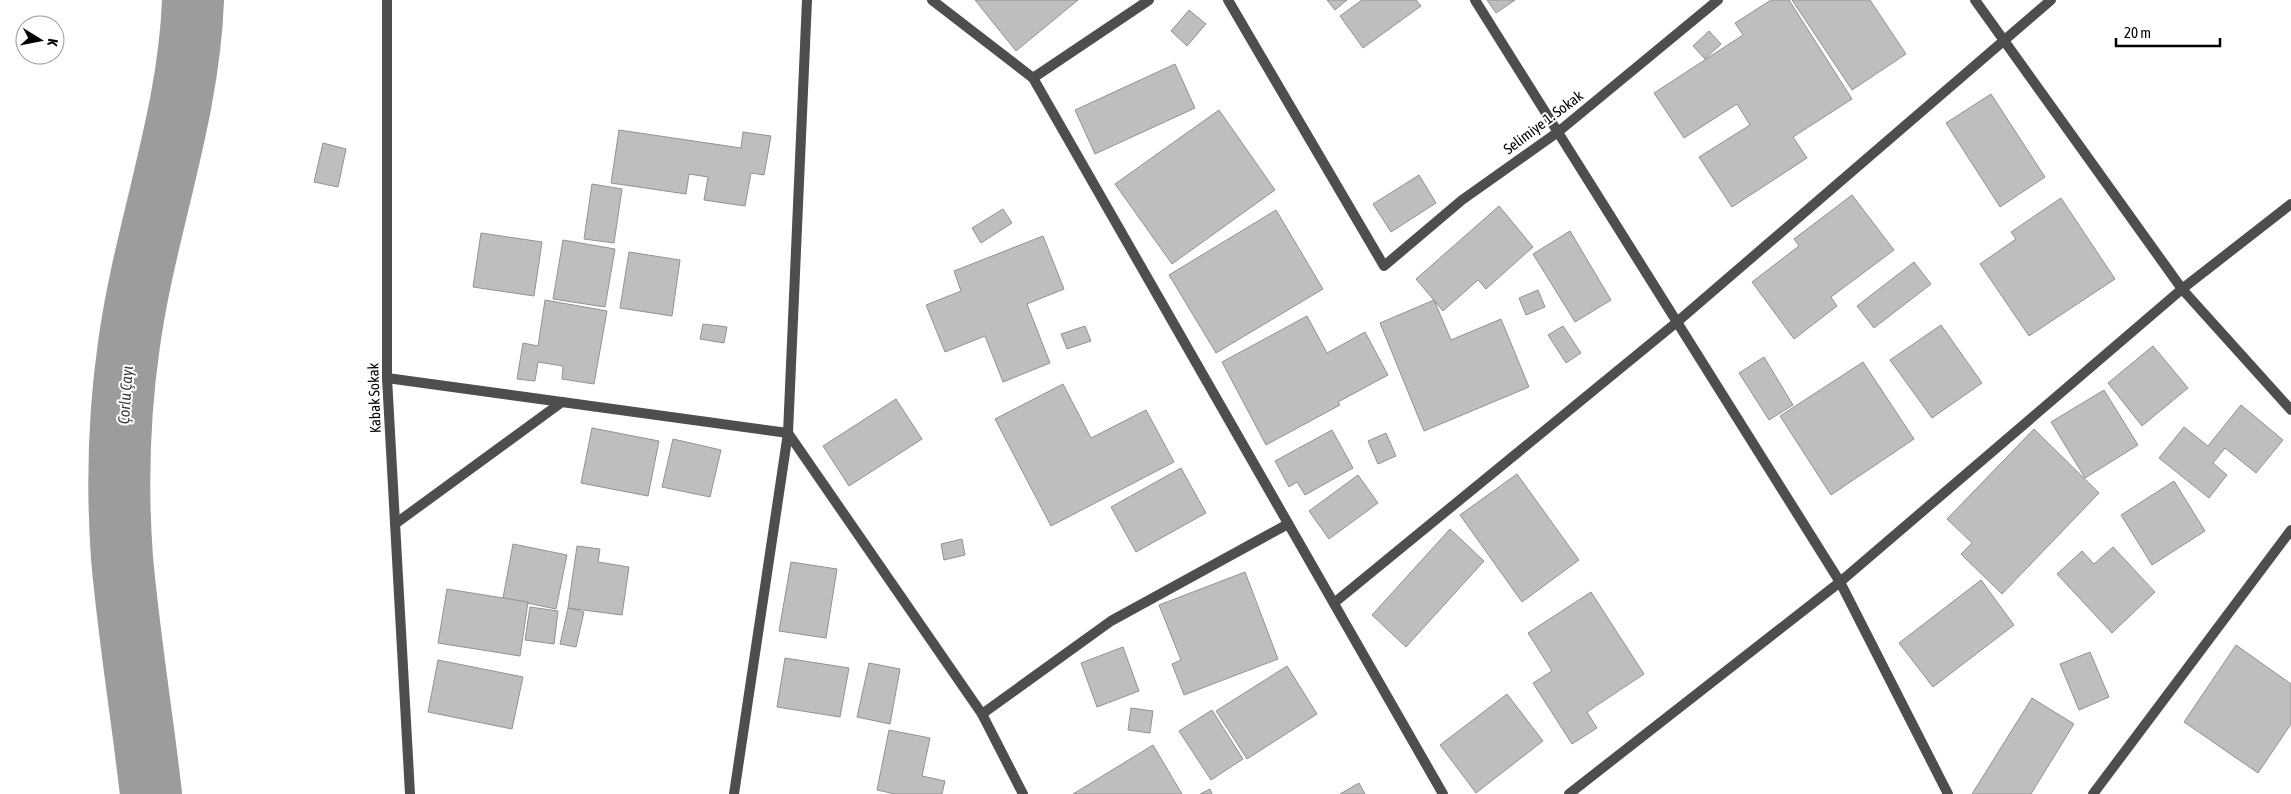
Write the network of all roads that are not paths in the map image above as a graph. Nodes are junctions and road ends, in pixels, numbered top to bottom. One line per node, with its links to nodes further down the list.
1 (387, 0): 16 (street, Kabak Sokak)
2 (807, 0): 19 (street)
3 (932, 0): 11 (street)
4 (1149, 0): 11 (street)
5 (1228, 0): 12 (street, Selimiye 1. Sokak)
6 (1475, 0): 12 (street)
7 (1718, 0): 12 (street, Selimiye 1. Sokak)
8 (1975, 0): 10 (street)
9 (2051, 0): 10 (street)
10 (2004, 40): 14 (street); 15 (street)
11 (1033, 78): 21 (street)
12 (1558, 132): 15 (street)
13 (2291, 204): 14 (street)
14 (2182, 289): 18 (street); 23 (street)
15 (1677, 322): 23 (street); 24 (street)
16 (387, 378): 17 (street); 20 (street, Kabak Sokak)
17 (562, 402): 19 (street); 20 (street)
18 (2291, 410)
19 (788, 433): 25 (street); 27 (street)
20 (395, 524): 26 (street, Kabak Sokak)
21 (1288, 524): 24 (street); 25 (street)
22 (2291, 530): 32 (street)
23 (1840, 582): 30 (street); 31 (street)
24 (1334, 604): 29 (street)
25 (982, 714): 28 (street)
26 (410, 794)
27 (734, 794)
28 (1022, 794)
29 (1443, 794)
30 (1569, 794)
31 (1948, 794)
32 (2093, 794)

